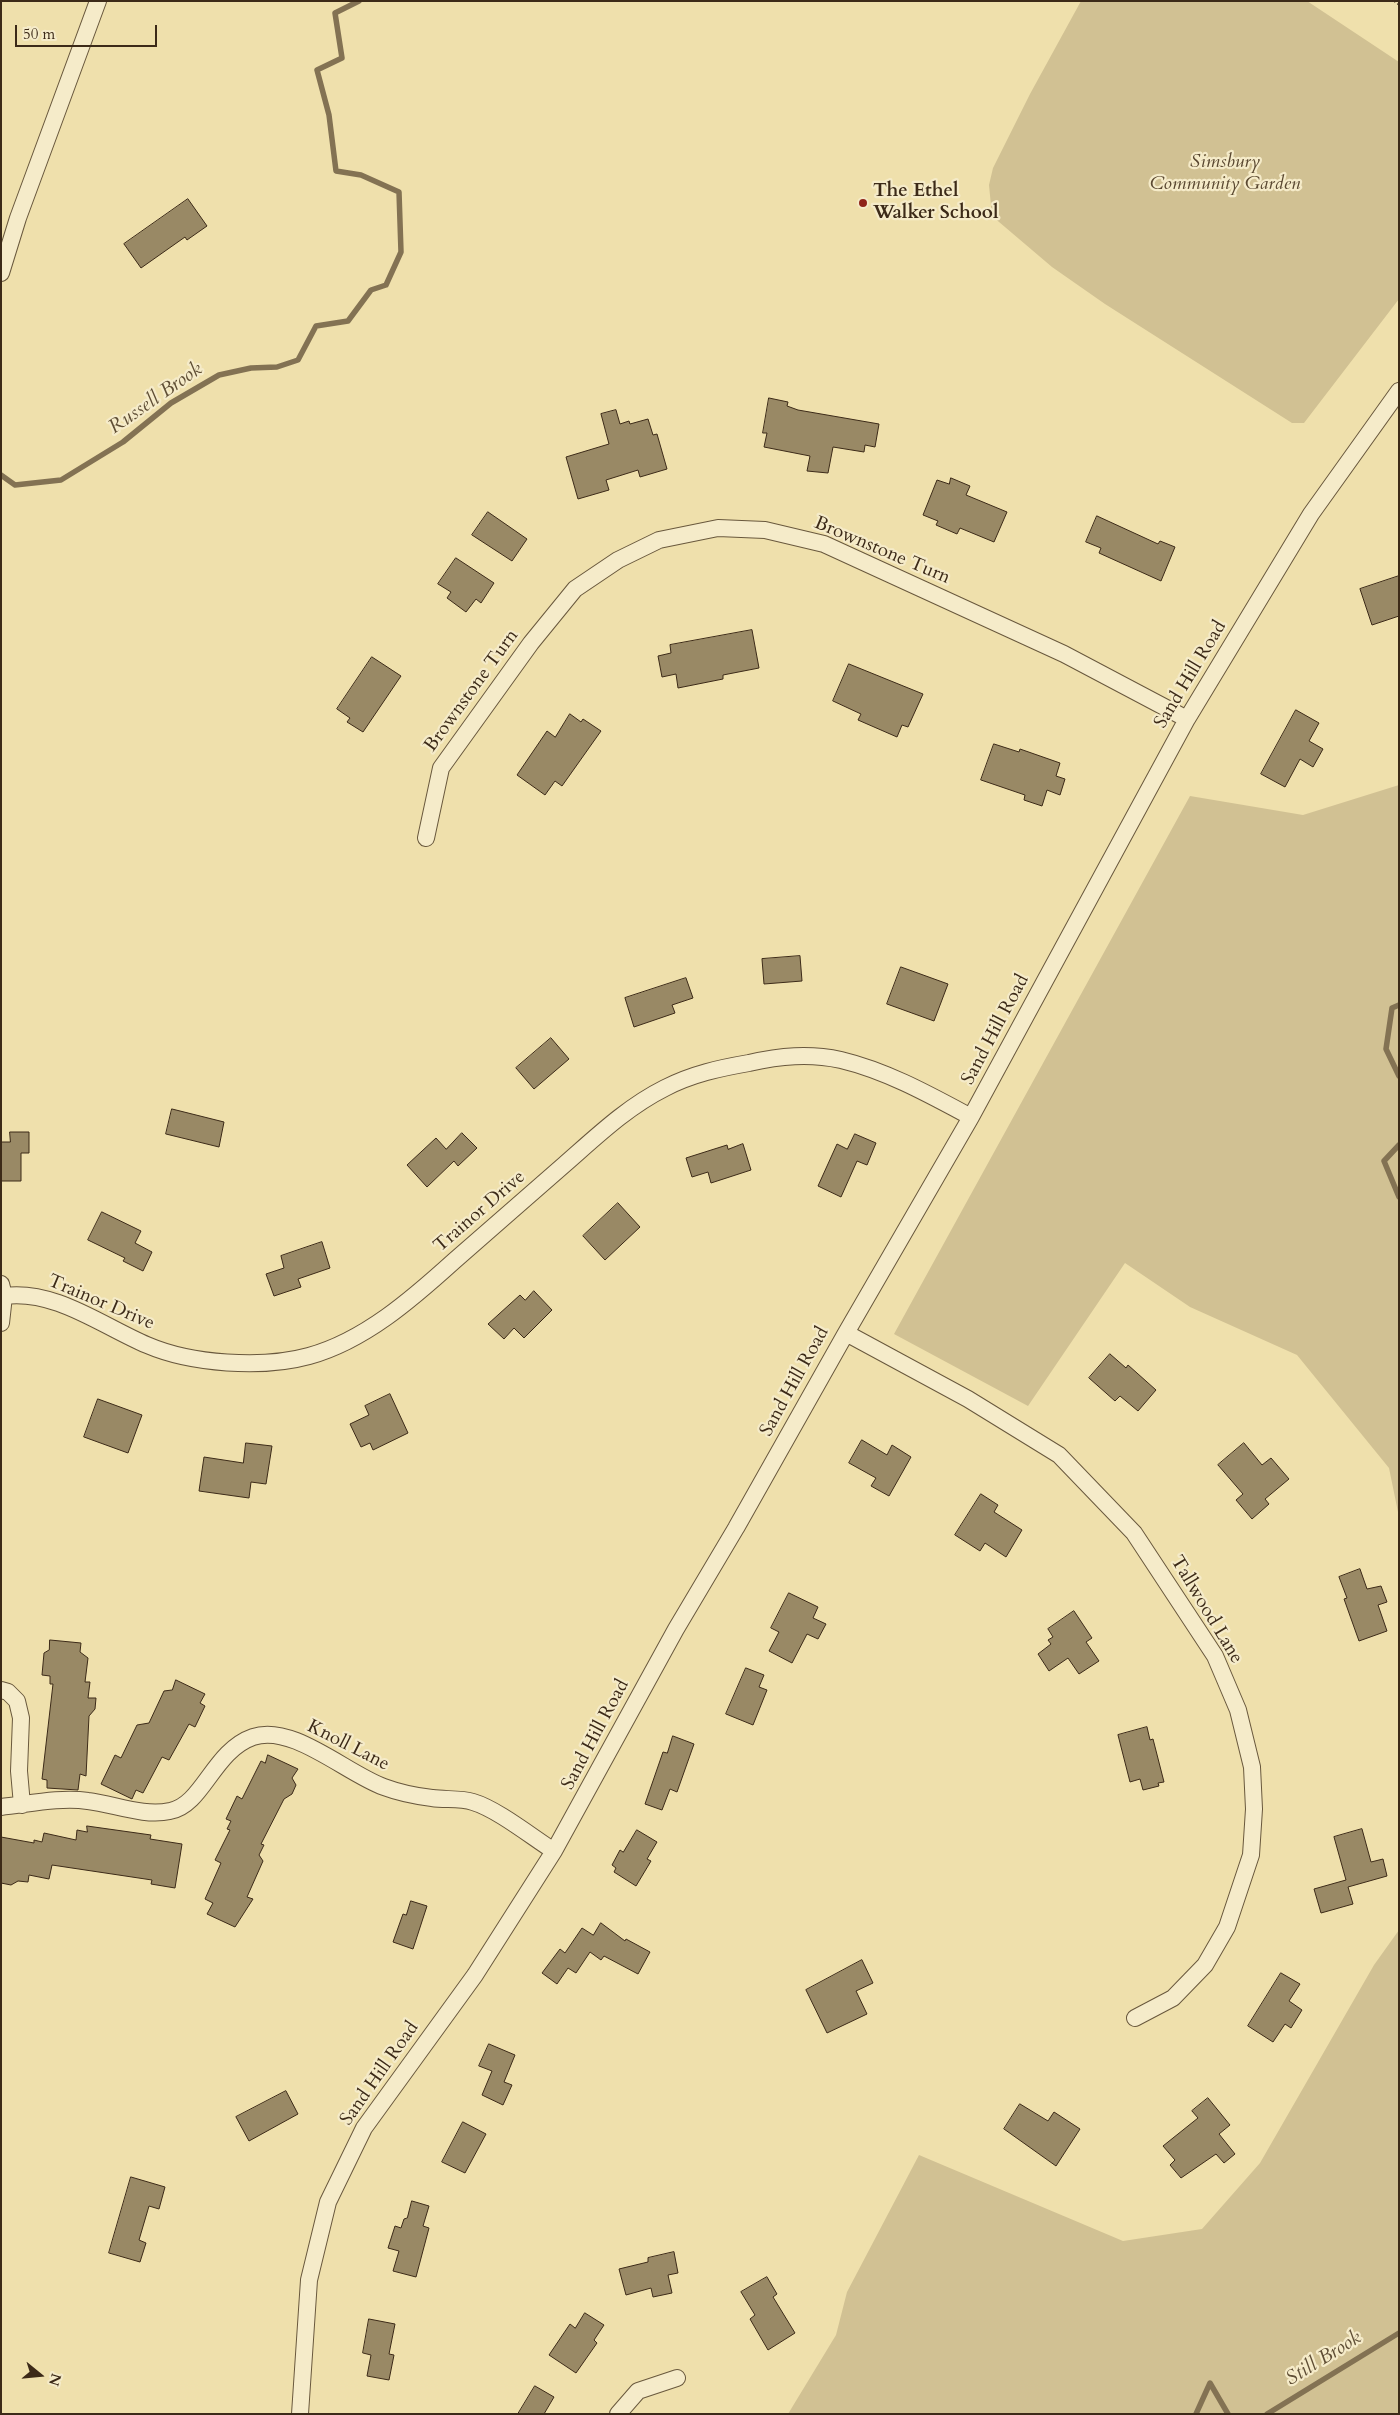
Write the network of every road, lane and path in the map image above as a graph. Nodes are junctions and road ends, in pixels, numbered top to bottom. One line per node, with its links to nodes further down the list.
1 (98, 1): 4 (street)
2 (1394, 1): 3 (path)
3 (1399, 4)
4 (1, 273)
5 (1399, 391): 6 (street, Sand Hill Road)
6 (1187, 719): 7 (street, Brownstone Turn); 8 (street, Sand Hill Road)
7 (426, 838)
8 (971, 1117): 9 (street, Trainor Drive); 11 (street, Sand Hill Road)
9 (3, 1290): 10 (street, Trainor Drive)
10 (1, 1323)
11 (846, 1333): 15 (street, Sand Hill Road); 16 (street, Tallwood Lane)
12 (1, 1690): 13 (street)
13 (22, 1805): 14 (street, Knoll Lane); 15 (street, Knoll Lane)
14 (1, 1807)
15 (554, 1851): 18 (street, Sand Hill Road)
16 (1135, 2018)
17 (677, 2378): 19 (street)
18 (300, 2414)
19 (618, 2414)

